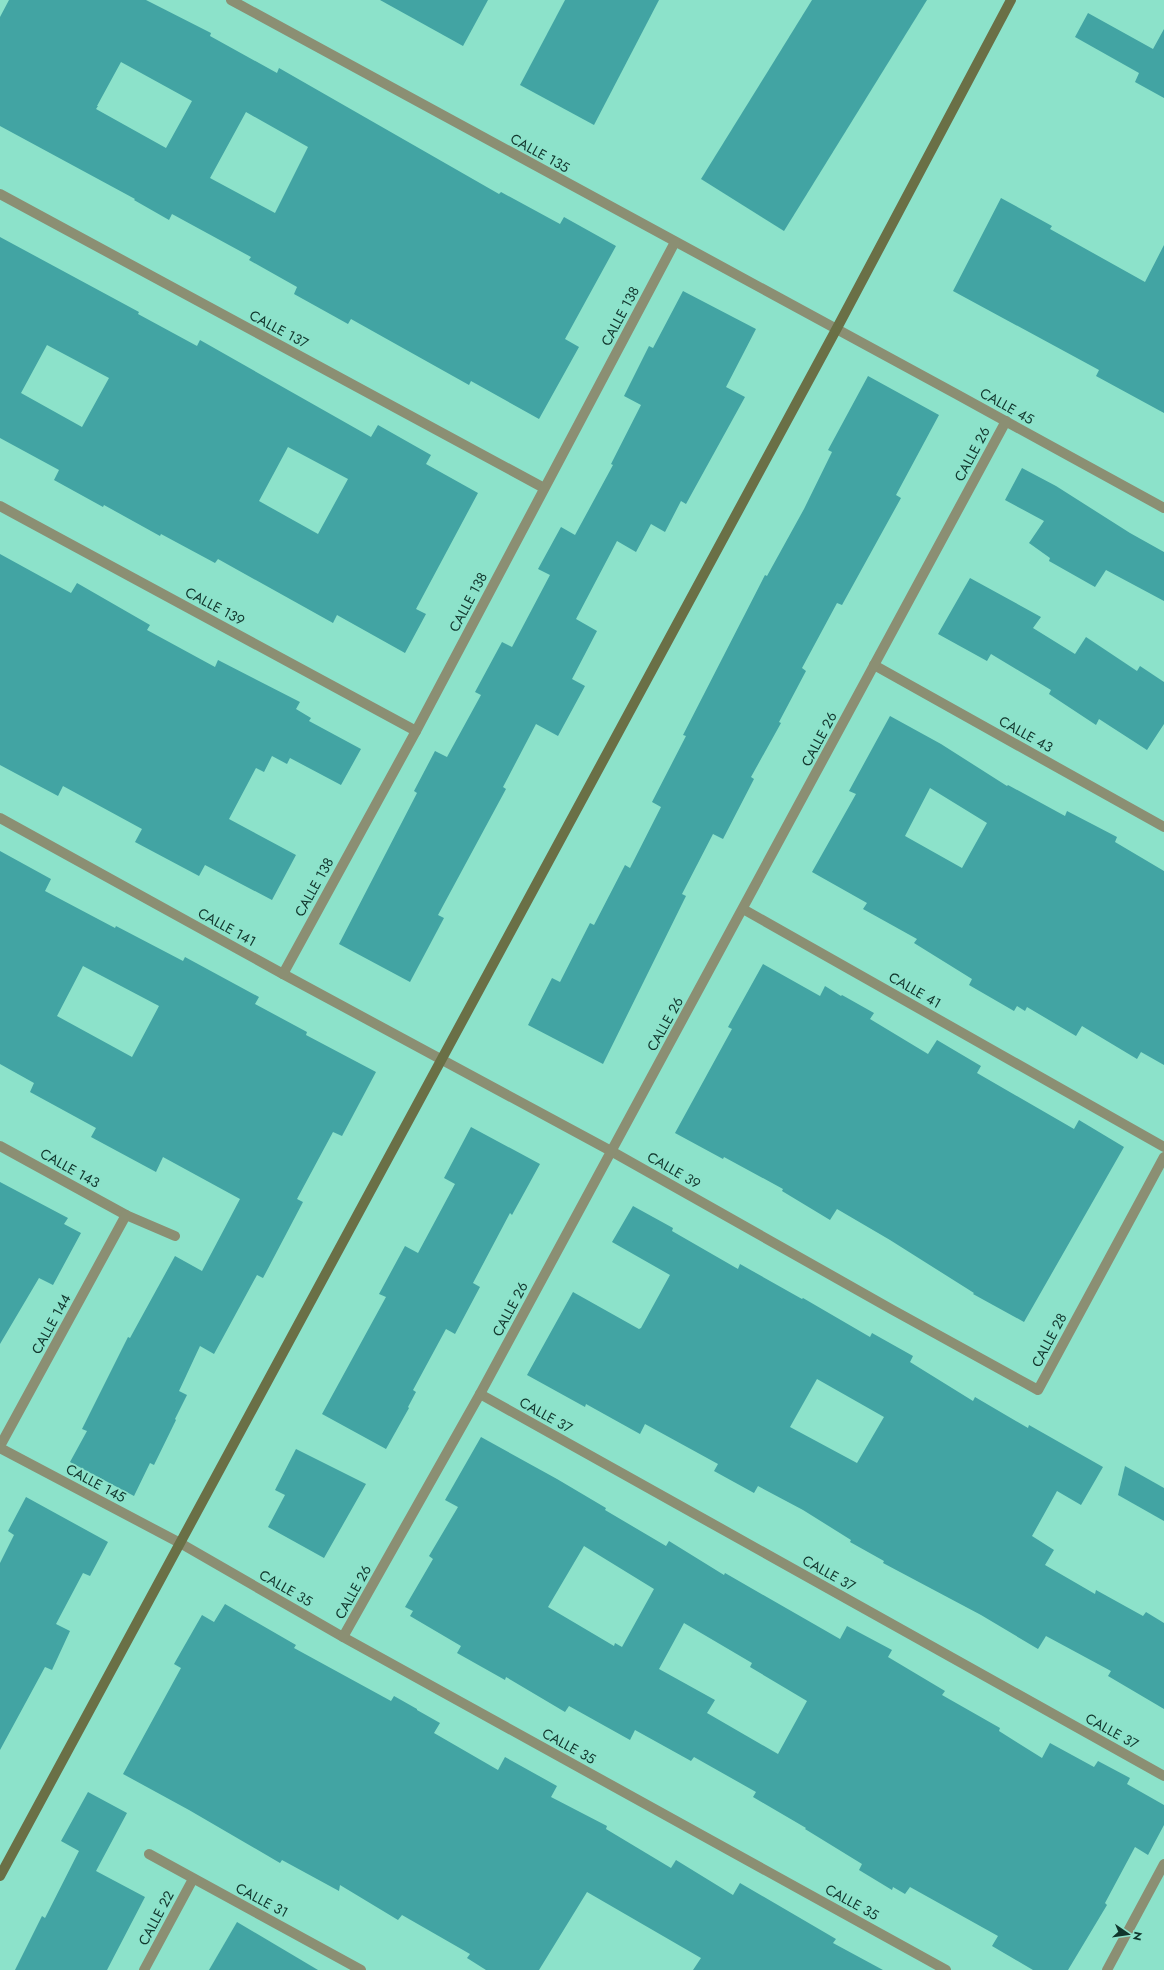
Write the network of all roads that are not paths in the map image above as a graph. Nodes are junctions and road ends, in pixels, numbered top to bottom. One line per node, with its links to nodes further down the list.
1 (231, 0): 4 (street, CALLE 135)
2 (1011, 0): 5 (street)
3 (0, 194): 7 (street, CALLE 137)
4 (675, 242): 5 (street, CALLE 135); 7 (street, CALLE 138)
5 (837, 328): 6 (street, CALLE 45); 16 (street)
6 (1006, 421): 9 (street, CALLE 45); 10 (street, CALLE 26)
7 (544, 488): 11 (street, CALLE 138)
8 (0, 506): 11 (street, CALLE 139)
9 (1164, 508)
10 (874, 665): 13 (street, CALLE 43); 14 (street, CALLE 26)
11 (416, 731): 15 (street, CALLE 138)
12 (0, 818): 15 (street, CALLE 141)
13 (1164, 827)
14 (743, 909): 18 (street, CALLE 41); 19 (street, CALLE 26)
15 (283, 974): 16 (street, CALLE 141)
16 (441, 1059): 19 (street, CALLE 39); 26 (street)
17 (0, 1146): 21 (street, CALLE 143)
18 (1164, 1147)
19 (611, 1151): 23 (street, CALLE 39); 24 (street, CALLE 26)
20 (1164, 1157): 23 (street, CALLE 28)
21 (126, 1215): 22 (street, CALLE 143); 25 (street, CALLE 144)
22 (175, 1236)
23 (891, 1309)
24 (480, 1394): 27 (street, CALLE 26); 28 (street, CALLE 37)
25 (0, 1447): 26 (street, CALLE 145)
26 (180, 1543): 27 (street, CALLE 35); 31 (street)
27 (343, 1638): 35 (street, CALLE 35)
28 (1164, 1776)
29 (149, 1854): 32 (street, CALLE 31)
30 (1164, 1864): 36 (street)
31 (0, 1876)
32 (194, 1879): 33 (street, CALLE 22); 34 (street, CALLE 31)
33 (144, 1970)
34 (361, 1970)
35 (946, 1970)
36 (1107, 1970)

